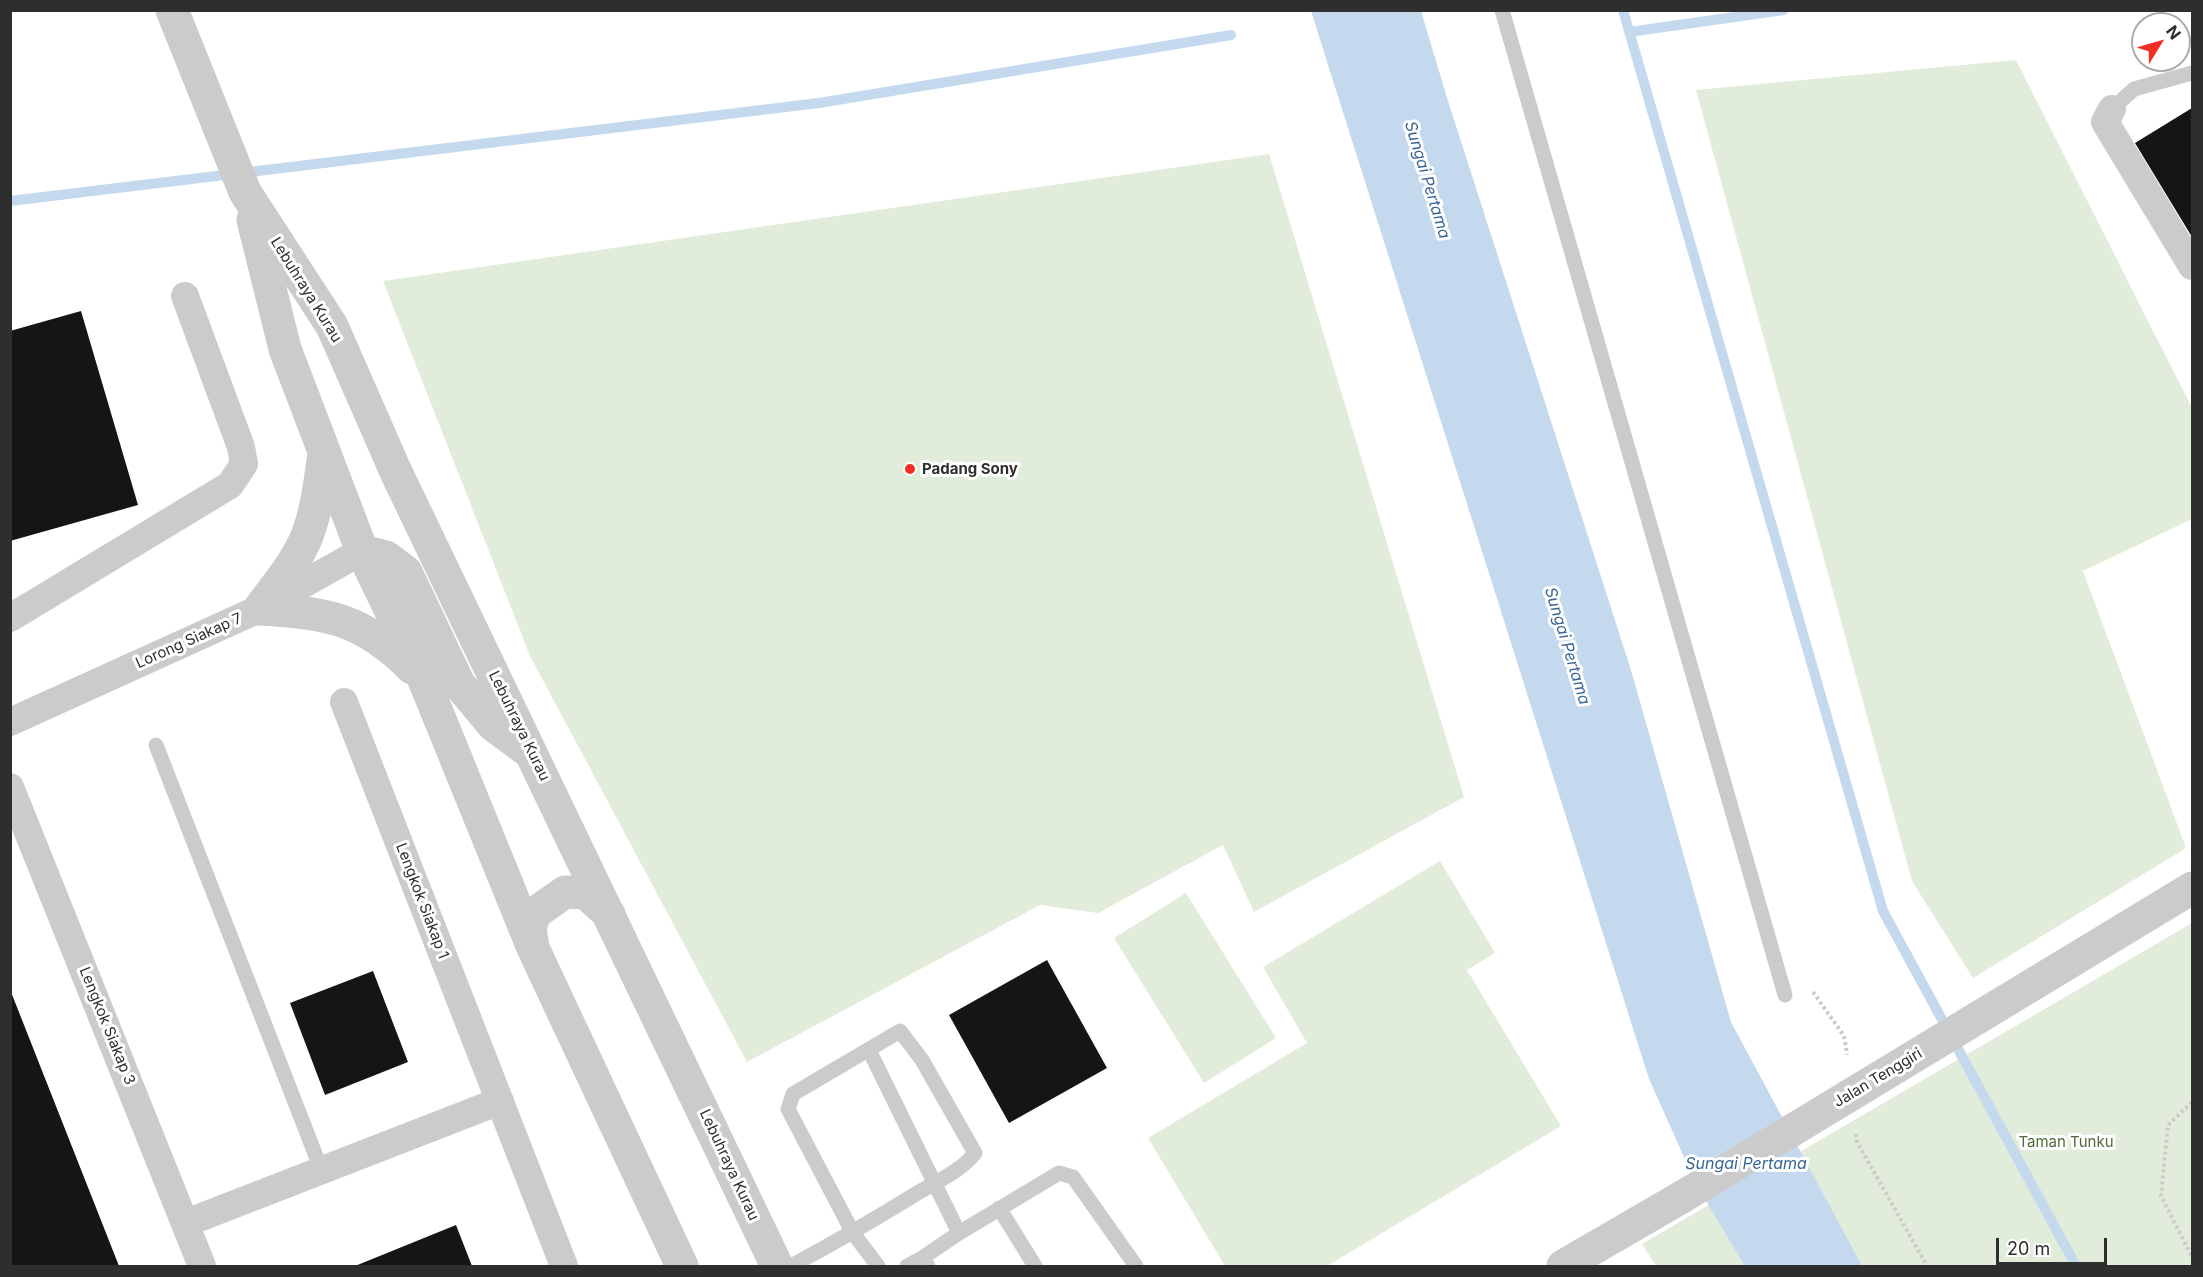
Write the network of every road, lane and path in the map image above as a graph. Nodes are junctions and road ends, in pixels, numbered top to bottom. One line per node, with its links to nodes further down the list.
1 (171, 10): 5 (street, Lebuhraya Kurau)
2 (1502, 10): 21 (lane)
3 (2193, 73): 4 (lane)
4 (2112, 109): 6 (street)
5 (245, 194): 8 (street, Lebuhraya Kurau); 16 (street, Lebuhraya Kurau)
6 (2193, 266)
7 (185, 296): 11 (street)
8 (324, 453): 9 (street, Lebuhraya Kurau); 10 (street)
9 (362, 551): 10 (street, Lorong Siakap 7); 12 (street, Lebuhraya Kurau); 16 (street)
10 (259, 609): 12 (street); 14 (street, Lorong Siakap 7)
11 (10, 618)
12 (424, 680): 20 (street, Lebuhraya Kurau)
13 (344, 702): 23 (street, Lengkok Siakap 1)
14 (10, 722)
15 (156, 745): 25 (lane)
16 (533, 755): 19 (street, Lebuhraya Kurau)
17 (10, 787): 28 (street, Lengkok Siakap 3)
18 (2193, 888): 42 (street, Jalan Tenggiri, bridge)
19 (609, 914): 20 (street); 36 (street, Lebuhraya Kurau)
20 (532, 948): 35 (street, Lebuhraya Kurau)
21 (1785, 995)
22 (869, 1050): 26 (lane); 26 (lane); 29 (lane)
23 (500, 1101): 25 (street); 34 (street, Lengkok Siakap 1)
24 (2193, 1102): 31 (path)
25 (321, 1169): 28 (street)
26 (933, 1184): 29 (lane); 30 (lane)
27 (999, 1208): 30 (lane); 40 (lane); 41 (lane)
28 (186, 1223): 33 (street, Lengkok Siakap 3)
29 (853, 1233): 37 (lane); 38 (lane)
30 (959, 1233): 32 (lane)
31 (2193, 1257)
32 (925, 1262): 39 (lane)
33 (202, 1266)
34 (564, 1266)
35 (682, 1266)
36 (777, 1266)
37 (790, 1266)
38 (878, 1266)
39 (907, 1266)
40 (1035, 1266)
41 (1136, 1266)
42 (1563, 1266)

